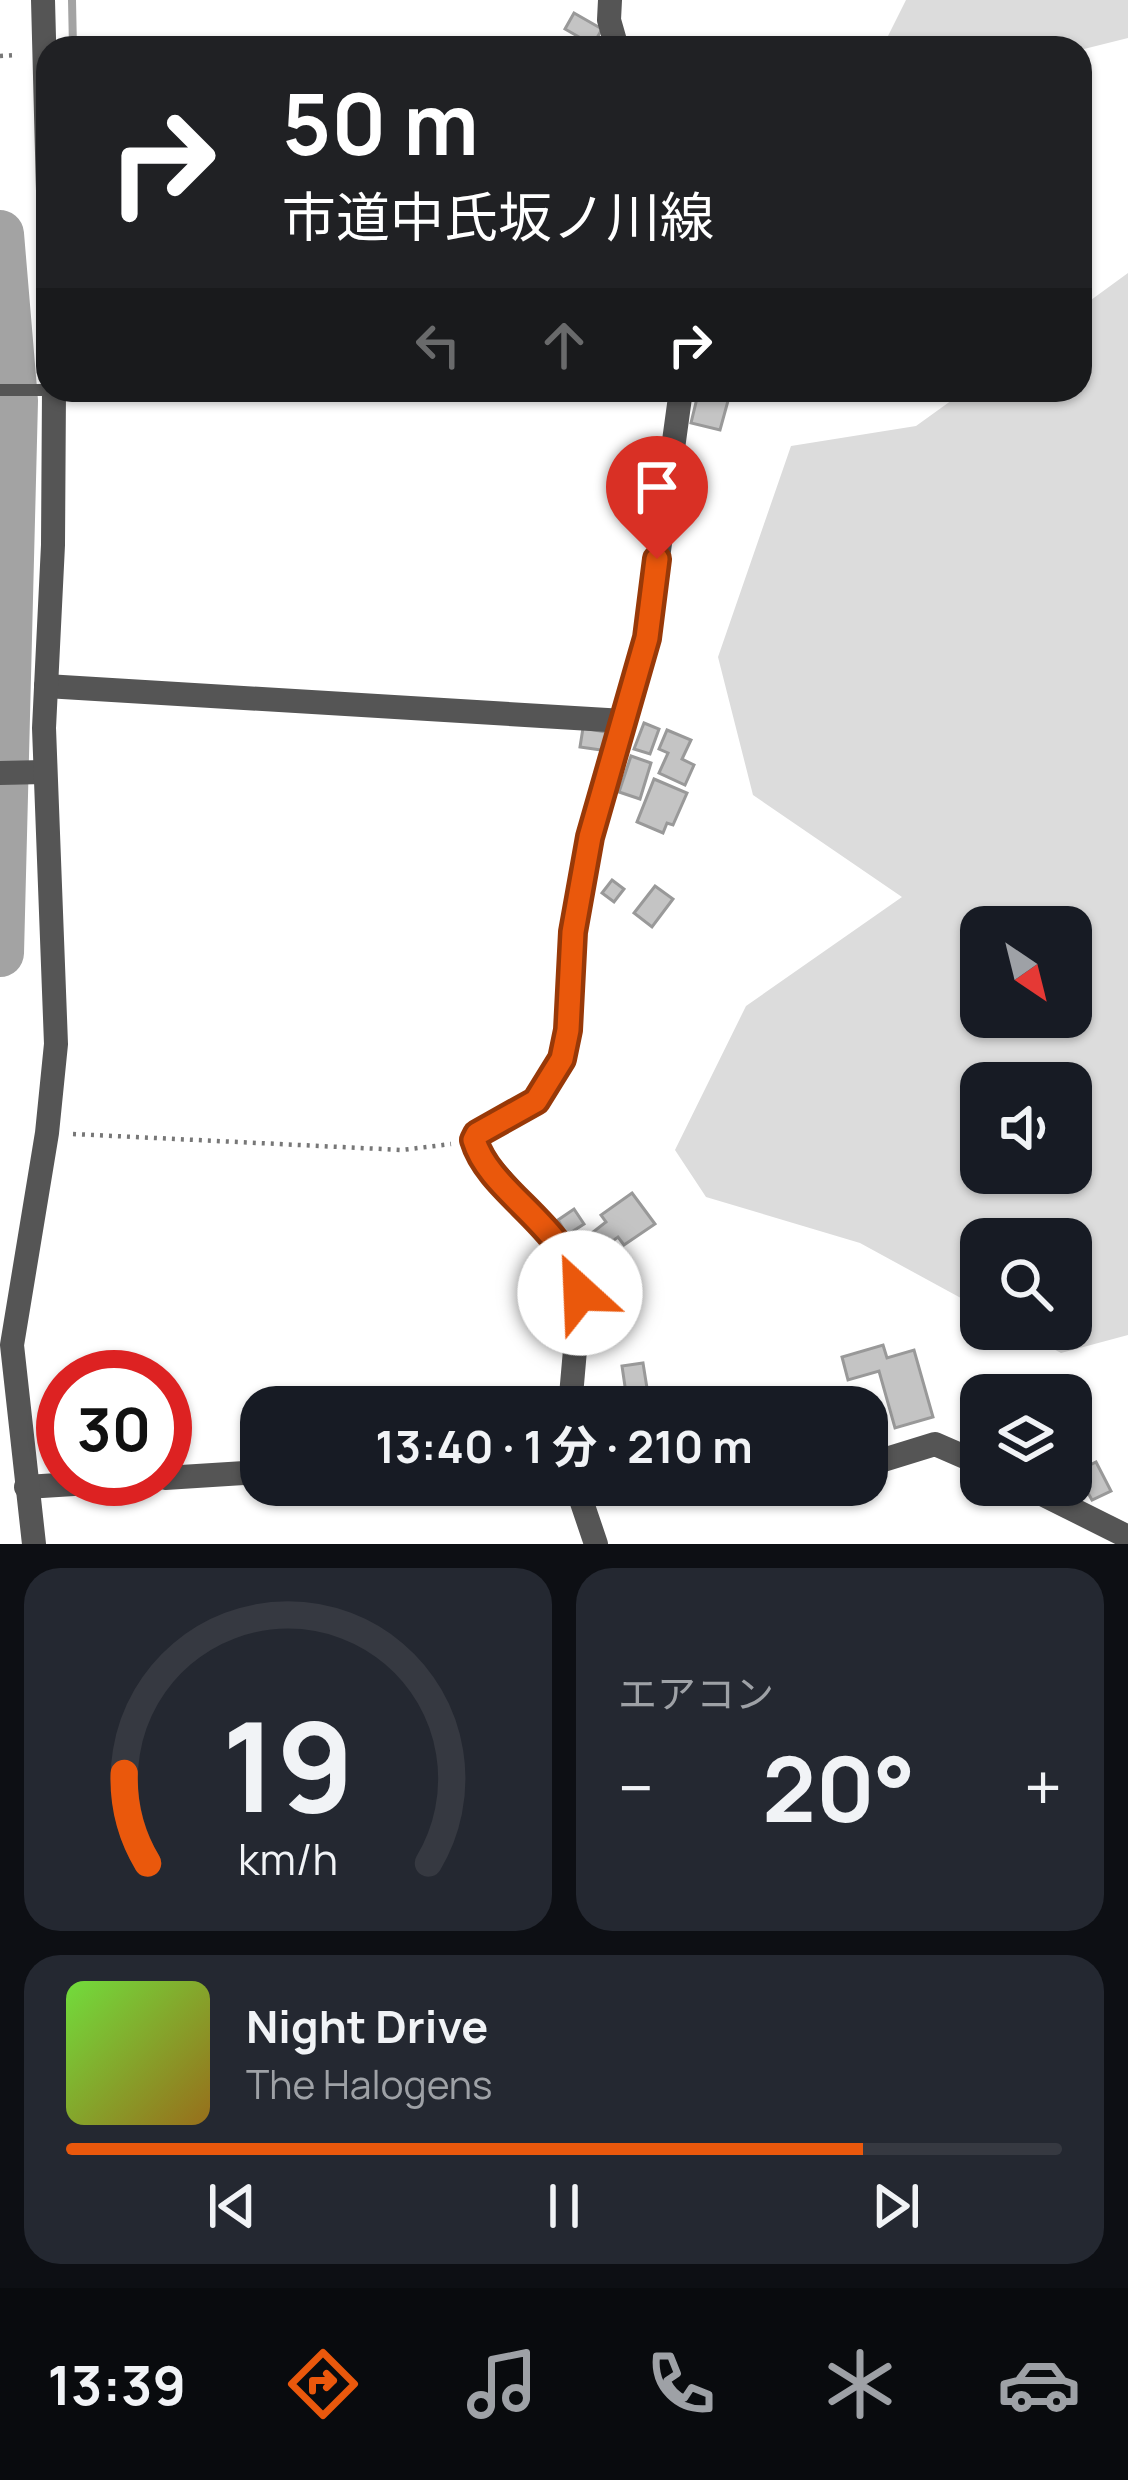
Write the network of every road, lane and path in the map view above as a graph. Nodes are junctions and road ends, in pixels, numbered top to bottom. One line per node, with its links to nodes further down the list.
1 (43, 0): 3 (street)
2 (610, 0): 4 (street)
3 (44, 36)
4 (614, 36)
5 (29, 55): 6 (path)
6 (0, 56)
7 (0, 390): 8 (lane)
8 (36, 391)
9 (49, 402): 11 (street)
10 (679, 402): 12 (street)
11 (46, 686): 12 (street); 14 (street)
12 (624, 721): 16 (street)
13 (0, 773): 14 (street)
14 (38, 773): 15 (street)
15 (47, 1133): 16 (path); 23 (street)
16 (474, 1140): 17 (street)
17 (572, 1386)
18 (960, 1454): 19 (street)
19 (888, 1459)
20 (240, 1473): 21 (street)
21 (192, 1476)
22 (36, 1486): 23 (street)
23 (26, 1487): 27 (street)
24 (583, 1506): 28 (street)
25 (1066, 1506): 26 (street)
26 (1128, 1537)
27 (34, 1544)
28 (596, 1544)

